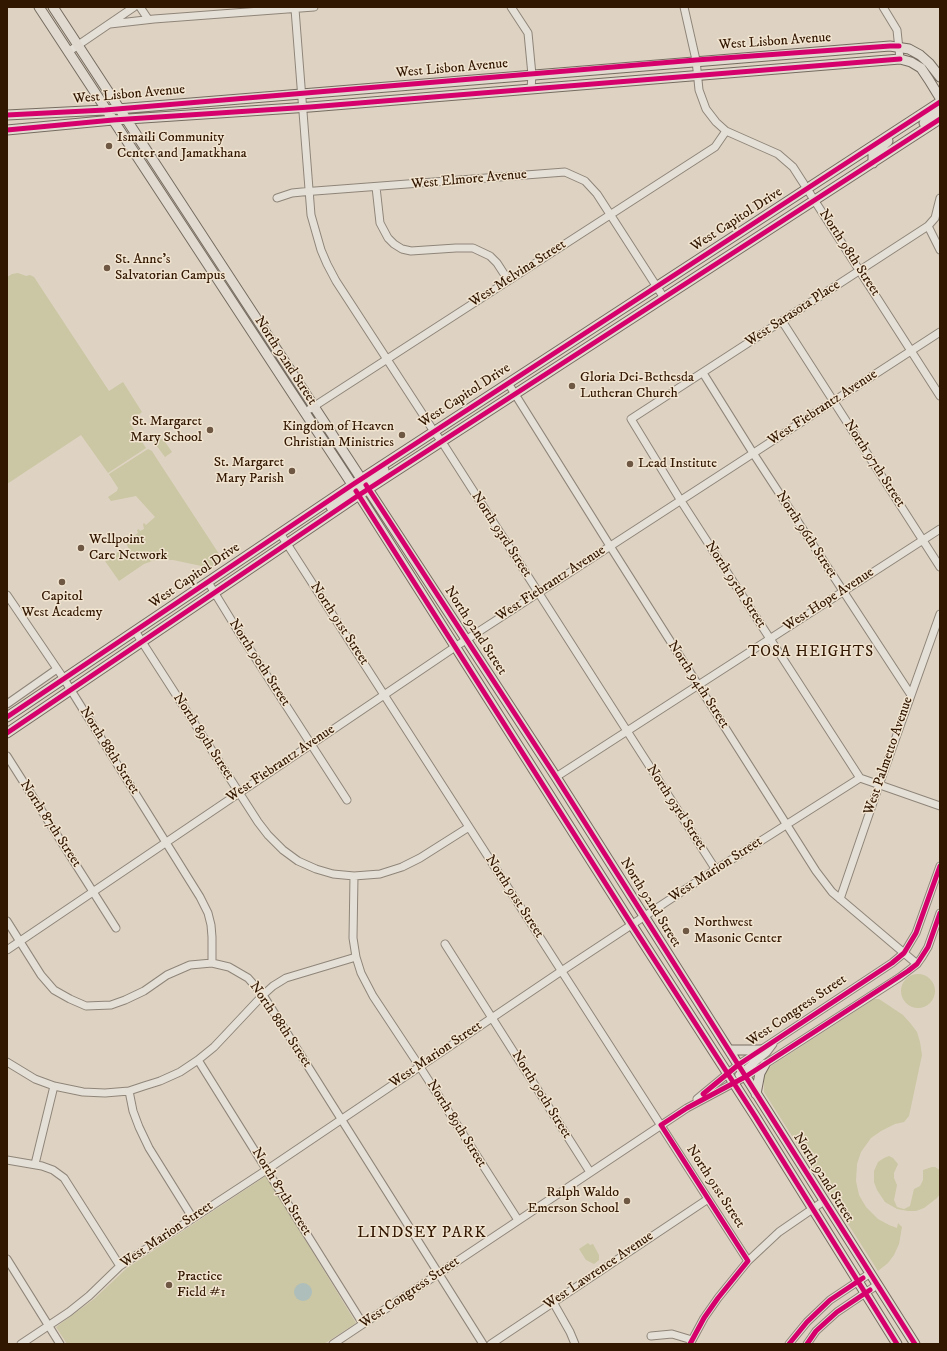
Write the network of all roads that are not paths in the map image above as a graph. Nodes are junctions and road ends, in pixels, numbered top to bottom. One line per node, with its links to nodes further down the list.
1 (39, 7): 15 (main road, North 92nd Street)
2 (53, 7): 13 (main road, North 92nd Street)
3 (134, 7): 12 (street)
4 (140, 7): 11 (street)
5 (314, 7): 9 (street)
6 (511, 7): 18 (street)
7 (684, 7): 17 (street, North 98th Street)
8 (883, 7): 14 (street)
9 (295, 9): 10 (street); 22 (street, North 93rd Street)
10 (221, 10): 11 (street)
11 (148, 19): 12 (street)
12 (110, 24): 13 (street)
13 (78, 45): 15 (street); 26 (main road, North 92nd Street)
14 (899, 46): 16 (street); 17 (main road, West Lisbon Avenue); 20 (main road)
15 (68, 52): 27 (main road, North 92nd Street)
16 (900, 59): 19 (main road, West Lisbon Avenue); 23 (main road, West Lisbon Avenue)
17 (696, 60): 18 (main road, West Lisbon Avenue); 19 (street, North 98th Street)
18 (532, 74): 21 (street); 22 (main road, West Lisbon Avenue)
19 (698, 76): 21 (main road, West Lisbon Avenue); 34 (street, North 98th Street)
20 (940, 77)
21 (531, 89): 25 (main road, West Lisbon Avenue)
22 (302, 93): 25 (street, North 93rd Street); 26 (main road, West Lisbon Avenue)
23 (940, 98)
24 (940, 102): 35 (main road, West Capitol Drive)
25 (303, 107): 31 (main road, West Lisbon Avenue); 40 (street, North 93rd Street)
26 (120, 108): 27 (main road, West Lisbon Avenue); 31 (main road, North 92nd Street)
27 (105, 110): 29 (main road, West Lisbon Avenue); 30 (main road, North 92nd Street)
28 (940, 112): 36 (main road)
29 (7, 116)
30 (112, 120): 31 (main road, West Lisbon Avenue); 33 (main road, West Lisbon Avenue); 45 (main road, North 92nd Street)
31 (128, 120): 44 (main road, North 92nd Street)
32 (940, 120): 36 (main road, West Capitol Drive)
33 (7, 130)
34 (726, 131): 39 (street, North 98th Street); 46 (street, West Melvina Street)
35 (890, 134): 37 (main road); 39 (main road, West Capitol Drive)
36 (910, 139): 37 (main road, West Capitol Drive)
37 (873, 163): 43 (main road, West Capitol Drive)
38 (376, 187): 40 (street, West Elmore Avenue); 46 (street, West Elmore Avenue); 50 (street)
39 (807, 188): 43 (street, North 98th Street); 51 (main road, West Capitol Drive)
40 (308, 192): 41 (street, West Elmore Avenue); 56 (street, North 93rd Street)
41 (277, 198)
42 (940, 198): 47 (street, West Sarasota Place)
43 (815, 200): 49 (street, North 98th Street); 52 (main road, West Capitol Drive)
44 (184, 205): 45 (main road); 62 (main road, North 92nd Street)
45 (174, 213): 63 (main road, North 92nd Street)
46 (610, 215): 50 (street, West Melvina Street); 51 (street)
47 (928, 226): 48 (street); 49 (street, West Sarasota Place)
48 (940, 250)
49 (860, 271): 53 (street, West Sarasota Place); 55 (street, North 98th Street)
50 (508, 280): 56 (street, West Melvina Street)
51 (656, 286): 52 (street); 58 (main road, West Capitol Drive)
52 (664, 298): 59 (main road, West Capitol Drive)
53 (782, 321): 57 (street, West Sarasota Place); 61 (street, North 97th Street)
54 (940, 332): 55 (street, West Fiebrantz Avenue)
55 (912, 351): 60 (street, North 98th Street); 61 (street, West Fiebrantz Avenue)
56 (387, 359): 62 (street, West Melvina Street); 65 (street, North 93rd Street)
57 (703, 373): 64 (street, West Sarasota Place); 67 (street, North 96th Street)
58 (508, 383): 59 (street, North 94th Street); 65 (main road, West Capitol Drive)
59 (515, 394): 66 (main road, West Capitol Drive); 75 (street, North 94th Street)
60 (940, 396)
61 (834, 401): 67 (street, West Fiebrantz Avenue); 73 (street, North 97th Street)
62 (314, 406): 63 (street, West Melvina Street); 68 (main road, North 92nd Street)
63 (305, 412): 69 (main road, North 92nd Street)
64 (631, 420): 70 (street, North 95th Street)
65 (434, 431): 66 (street, North 93rd Street); 68 (main road, West Capitol Drive)
66 (442, 442): 68 (main road, West Capitol Drive); 79 (street, North 93rd Street)
67 (753, 454): 70 (street, West Fiebrantz Avenue); 78 (street, North 96th Street)
68 (365, 484): 69 (main road, West Capitol Drive); 69 (main road, West Capitol Drive); 84 (main road, North 92nd Street)
69 (355, 490): 72 (main road, West Capitol Drive); 74 (main road, West Capitol Drive); 87 (main road, North 92nd Street)
70 (680, 500): 75 (street, West Fiebrantz Avenue); 85 (street, North 95th Street)
71 (940, 529): 73 (street, West Hope Avenue)
72 (280, 533): 74 (street, North 91st Street); 77 (main road, West Capitol Drive)
73 (922, 540): 76 (street, North 97th Street); 78 (street, West Hope Avenue)
74 (287, 544): 80 (main road, West Capitol Drive); 92 (street, North 91st Street)
75 (610, 546): 79 (street, West Fiebrantz Avenue); 90 (street, North 94th Street)
76 (940, 567)
77 (208, 582): 80 (street, North 90th Street); 83 (main road, West Capitol Drive)
78 (842, 591): 85 (street, West Hope Avenue); 93 (street, North 96th Street)
79 (539, 592): 84 (street, West Fiebrantz Avenue); 96 (street, North 93rd Street)
80 (215, 593): 86 (main road, West Capitol Drive); 98 (street, North 90th Street)
81 (7, 595): 88 (street, North 88th Street)
82 (940, 614): 93 (street, West Palmetto Avenue)
83 (135, 631): 86 (street, North 89th Street); 89 (main road, West Capitol Drive)
84 (467, 639): 87 (street, West Fiebrantz Avenue); 100 (main road, North 92nd Street)
85 (769, 639): 90 (street, West Hope Avenue); 101 (street, North 95th Street)
86 (142, 642): 91 (main road, West Capitol Drive); 103 (street, North 89th Street)
87 (455, 646): 92 (street, West Fiebrantz Avenue); 117 (main road, North 92nd Street)
88 (57, 669): 89 (street, North 88th Street); 94 (street)
89 (64, 679): 91 (street, North 88th Street); 95 (main road, West Capitol Drive)
90 (698, 685): 96 (street, West Hope Avenue); 106 (street, North 94th Street)
91 (70, 690): 97 (main road, West Capitol Drive); 108 (street, North 88th Street)
92 (384, 695): 98 (street, West Fiebrantz Avenue); 107 (street, North 91st Street)
93 (911, 695): 102 (street, West Palmetto Avenue)
94 (7, 704)
95 (7, 717)
96 (627, 732): 100 (street, West Hope Avenue); 110 (street, North 93rd Street)
97 (7, 733)
98 (311, 744): 103 (street, West Fiebrantz Avenue); 104 (street, North 90th Street)
99 (7, 756): 112 (street, North 87th Street)
100 (556, 777): 115 (main road, North 92nd Street)
101 (860, 778): 102 (street); 106 (street, West Marion Street)
102 (879, 785): 105 (street); 113 (street, West Palmetto Avenue)
103 (239, 793): 108 (street, West Fiebrantz Avenue); 111 (street, North 89th Street)
104 (347, 800)
105 (940, 806)
106 (787, 824): 110 (street, West Marion Street); 113 (street, North 94th Street)
107 (469, 827): 111 (street); 126 (street, North 91st Street)
108 (166, 842): 112 (street, West Fiebrantz Avenue); 124 (street, North 88th Street)
109 (940, 866): 122 (street)
110 (716, 870): 115 (street, West Marion Street)
111 (354, 876): 123 (street, North 89th Street)
112 (93, 891): 118 (street, North 87th Street); 119 (street, West Fiebrantz Avenue)
113 (840, 899): 122 (street, North 94th Street)
114 (940, 913): 125 (street, West Congress Street)
115 (644, 916): 117 (street, West Marion Street); 130 (main road, North 92nd Street)
116 (7, 921): 119 (street)
117 (632, 925): 126 (street, West Marion Street); 137 (main road, North 92nd Street)
118 (116, 928)
119 (20, 941): 121 (street, West Fiebrantz Avenue); 124 (street)
120 (445, 944): 128 (street, North 90th Street)
121 (7, 950)
122 (904, 953): 125 (street, North 94th Street); 129 (street, West Congress Street)
123 (356, 957): 127 (street); 135 (street, North 89th Street)
124 (212, 963): 127 (street, North 88th Street)
125 (917, 964): 134 (street, West Congress Street)
126 (562, 970): 128 (street, West Marion Street); 144 (street, North 91st Street)
127 (263, 995): 132 (street); 143 (street, North 88th Street)
128 (492, 1018): 135 (street, West Marion Street); 148 (street, North 90th Street)
129 (776, 1041): 131 (street, West Congress Street); 136 (street)
130 (729, 1050): 131 (main road); 136 (main road, North 92nd Street)
131 (761, 1050): 136 (street, West Congress Street)
132 (198, 1060): 140 (street); 147 (street, North 87th Street)
133 (7, 1062): 139 (street)
134 (765, 1064): 136 (street, West Congress Street); 141 (main road)
135 (420, 1067): 143 (street, West Marion Street); 153 (street, North 89th Street)
136 (742, 1071): 137 (street, West Congress Street); 138 (street, West Congress Street); 141 (main road, North 92nd Street)
137 (727, 1074): 138 (main road, North 92nd Street); 142 (street, West Congress Street)
138 (733, 1083): 142 (street, West Congress Street); 151 (main road, North 92nd Street)
139 (54, 1086): 140 (street); 146 (street)
140 (129, 1091): 152 (street)
141 (756, 1094): 150 (main road, North 92nd Street)
142 (687, 1108): 144 (street, West Congress Street)
143 (341, 1119): 147 (street, West Marion Street); 157 (street, North 88th Street)
144 (661, 1125): 148 (street, West Congress Street); 149 (street, North 91st Street)
145 (7, 1160): 146 (street)
146 (35, 1164): 156 (street)
147 (266, 1170): 152 (street, West Marion Street); 165 (street, North 87th Street)
148 (590, 1172): 153 (street, West Congress Street)
149 (708, 1199): 155 (street, North 91st Street); 163 (street, West Lawrence Avenue)
150 (824, 1201): 151 (street); 158 (main road, North 92nd Street)
151 (813, 1208): 155 (street); 159 (main road, North 92nd Street)
152 (192, 1217): 156 (street, West Marion Street)
153 (518, 1220): 157 (street, West Congress Street)
154 (7, 1259): 166 (street)
155 (748, 1261): 168 (street)
156 (120, 1266): 166 (street, West Marion Street)
157 (439, 1274): 165 (street, West Congress Street); 172 (street, North 88th Street)
158 (870, 1274): 159 (street); 160 (main road, North 92nd Street)
159 (858, 1281): 161 (main road, North 92nd Street); 162 (street)
160 (877, 1285): 161 (street); 178 (main road, North 92nd Street)
161 (865, 1293): 164 (street); 177 (main road, North 92nd Street)
162 (830, 1300): 164 (street); 175 (street)
163 (553, 1302): 173 (street, West Lawrence Avenue); 174 (street)
164 (837, 1312): 176 (street)
165 (363, 1324): 171 (street, West Congress Street)
166 (48, 1326): 169 (street, West Marion Street); 170 (street)
167 (651, 1336): 168 (street)
168 (691, 1342)
169 (21, 1344)
170 (60, 1344)
171 (333, 1344)
172 (483, 1344)
173 (491, 1344)
174 (575, 1344)
175 (789, 1344)
176 (807, 1344)
177 (897, 1344)
178 (915, 1344)

